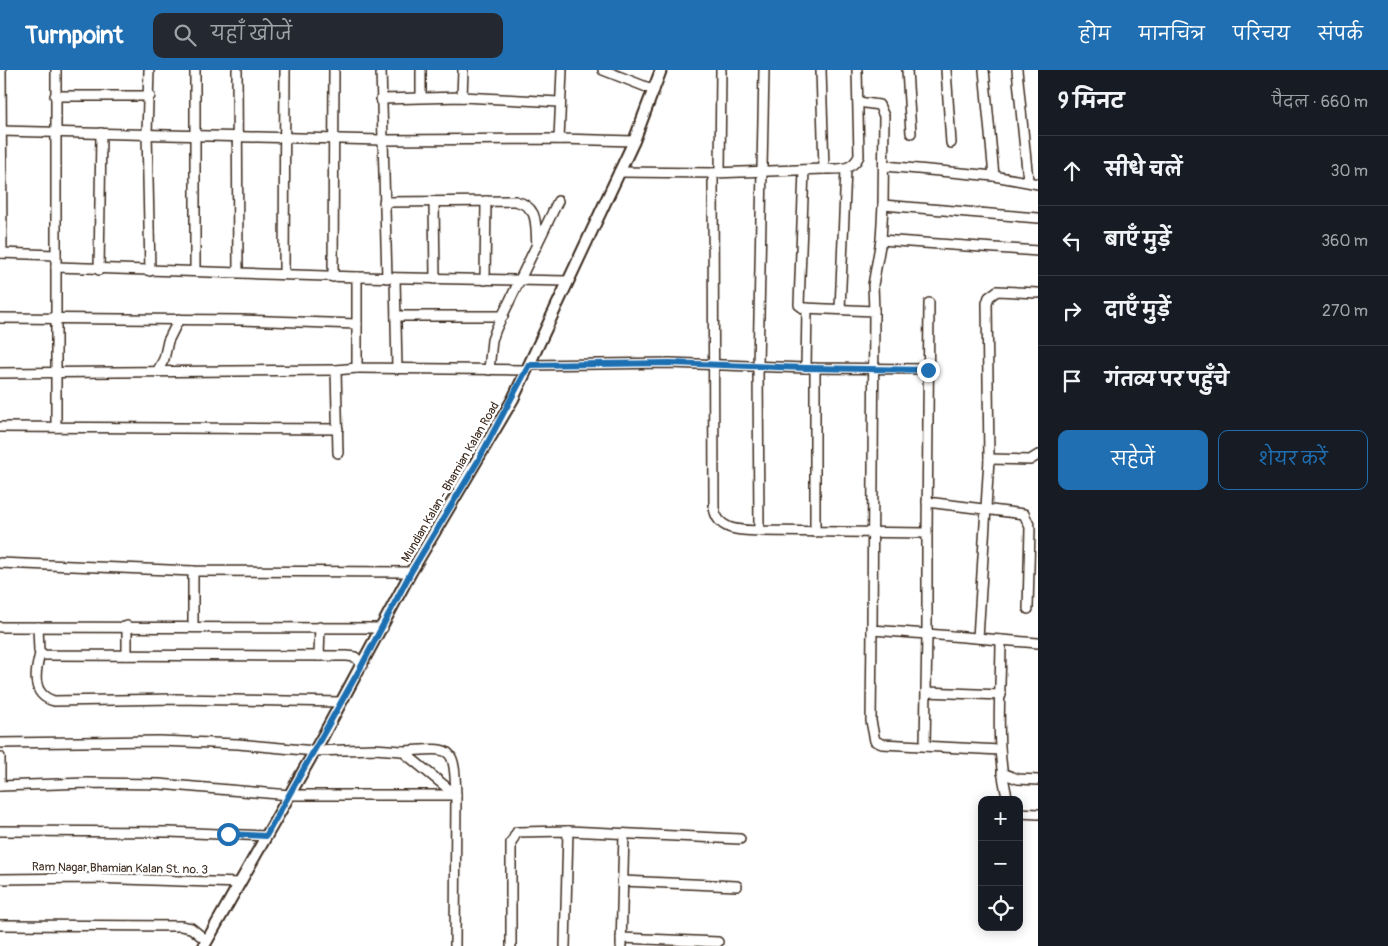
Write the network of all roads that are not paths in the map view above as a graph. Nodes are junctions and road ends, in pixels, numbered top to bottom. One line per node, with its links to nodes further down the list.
1 (1, 70): 30 (street)
2 (56, 70): 23 (street)
3 (149, 70): 24 (street)
4 (195, 70): 35 (street)
5 (237, 70): 36 (street)
6 (285, 70): 37 (street)
7 (334, 70): 38 (street)
8 (381, 70): 27 (street)
9 (421, 70): 25 (street)
10 (463, 70): 26 (street)
11 (562, 70): 28 (street)
12 (603, 70): 22 (street)
13 (661, 70): 22 (street, Mundian Kalan - Bhamian Kalan Road)
14 (721, 70): 49 (street)
15 (764, 70): 47 (street)
16 (821, 70): 44 (street)
17 (857, 70): 29 (street)
18 (907, 70): 34 (street)
19 (946, 70): 42 (street)
20 (984, 70): 50 (street)
21 (1017, 70): 51 (street)
22 (654, 90): 41 (street, Mundian Kalan - Bhamian Kalan Road)
23 (55, 96): 24 (street); 31 (street)
24 (150, 96): 33 (street)
25 (421, 96): 26 (street); 27 (street)
26 (462, 97): 28 (street)
27 (381, 99): 40 (street)
28 (559, 102): 39 (street)
29 (858, 102): 43 (street); 45 (street)
30 (1, 131): 31 (street); 62 (street)
31 (56, 133): 32 (street); 63 (street)
32 (100, 133): 33 (street); 65 (street)
33 (147, 133): 35 (street); 66 (street)
34 (911, 133)
35 (196, 135): 36 (street); 67 (street)
36 (237, 136): 37 (street); 68 (street)
37 (284, 138): 38 (street); 69 (street)
38 (333, 139): 40 (street); 70 (street)
39 (559, 139): 40 (street); 41 (street)
40 (381, 140): 55 (street)
41 (634, 141): 48 (street, Mundian Kalan - Bhamian Kalan Road)
42 (951, 143)
43 (885, 166): 50 (street); 57 (street)
44 (824, 169): 45 (street); 46 (street)
45 (846, 169): 80 (street)
46 (804, 170): 47 (street); 79 (street)
47 (763, 171): 49 (street); 89 (street)
48 (619, 172): 49 (street); 76 (street, Mundian Kalan - Bhamian Kalan Road)
49 (717, 173): 88 (street)
50 (994, 176): 51 (street)
51 (1028, 180): 52 (street)
52 (1038, 184)
53 (486, 201): 56 (street); 60 (street); 74 (street)
54 (558, 201): 60 (street)
55 (384, 202): 56 (street); 72 (street)
56 (434, 202): 73 (street)
57 (883, 205): 58 (street); 59 (street)
58 (1038, 218)
59 (881, 240): 61 (street); 81 (street)
60 (537, 246): 75 (street)
61 (1038, 251)
62 (1, 253): 63 (street)
63 (56, 254): 64 (street)
64 (56, 267): 65 (street); 85 (street)
65 (98, 270): 66 (street)
66 (150, 271): 67 (street)
67 (195, 272): 68 (street)
68 (238, 272): 69 (street)
69 (284, 274): 70 (street)
70 (333, 277): 71 (street)
71 (357, 277): 72 (street); 87 (street)
72 (391, 278): 73 (street); 82 (street)
73 (436, 279): 74 (street)
74 (485, 280): 75 (street)
75 (520, 281): 76 (street); 83 (street)
76 (567, 281): 92 (street, Mundian Kalan - Bhamian Kalan Road)
77 (1038, 293): 106 (street)
78 (929, 303): 97 (street)
79 (807, 308): 80 (street); 93 (street)
80 (840, 309): 81 (street)
81 (874, 311): 90 (street)
82 (396, 316): 83 (street); 94 (street)
83 (503, 316): 96 (street)
84 (0, 318): 85 (street)
85 (56, 318): 86 (street); 100 (street)
86 (179, 319): 87 (street); 98 (street)
87 (356, 324): 91 (street)
88 (714, 364): 89 (street); 92 (street); 109 (street)
89 (758, 366): 93 (street); 109 (street)
90 (872, 367): 93 (street); 97 (street); 111 (street)
91 (357, 368): 94 (street); 95 (street)
92 (528, 368): 96 (street); 115 (street, Mundian Kalan - Bhamian Kalan Road)
93 (811, 368): 110 (street)
94 (397, 369): 96 (street)
95 (336, 370): 98 (street); 103 (street)
96 (489, 370)
97 (928, 370): 107 (street)
98 (158, 372): 100 (street)
99 (0, 373): 100 (street)
100 (55, 374): 102 (street)
101 (0, 426): 102 (street)
102 (56, 427): 103 (street)
103 (338, 429): 104 (street)
104 (338, 453)
105 (1038, 455): 106 (street)
106 (989, 459): 108 (street)
107 (927, 502): 108 (street); 112 (street)
108 (985, 509): 116 (street); 125 (street)
109 (759, 531): 110 (street)
110 (815, 532): 111 (street)
111 (872, 532): 112 (street); 123 (street)
112 (927, 533): 124 (street)
113 (0, 563): 114 (street)
114 (193, 571): 115 (street); 120 (street)
115 (411, 572): 122 (street, Mundian Kalan - Bhamian Kalan Road)
116 (1028, 609)
117 (127, 626): 119 (street); 120 (street); 129 (street)
118 (0, 627): 119 (street)
119 (38, 627): 128 (street)
120 (193, 627): 121 (street)
121 (320, 627): 122 (street); 130 (street)
122 (383, 628): 131 (street, Mundian Kalan - Bhamian Kalan Road)
123 (872, 630): 124 (street); 136 (street)
124 (927, 634): 125 (street); 132 (street)
125 (978, 638): 126 (street)
126 (1001, 640): 127 (street); 133 (street)
127 (1038, 643)
128 (40, 654): 129 (street); 134 (street)
129 (127, 655): 130 (street)
130 (319, 656): 131 (street)
131 (362, 665): 134 (street, Mundian Kalan - Bhamian Kalan Road)
132 (926, 692): 133 (street); 136 (street)
133 (1000, 695): 137 (street)
134 (341, 702): 138 (street, Mundian Kalan - Bhamian Kalan Road)
135 (0, 743): 138 (street)
136 (925, 745): 137 (street)
137 (1000, 750): 141 (street)
138 (315, 751): 139 (street); 144 (street, Mundian Kalan - Bhamian Kalan Road)
139 (402, 751): 145 (street); 145 (street)
140 (0, 757): 143 (street)
141 (1005, 775): 142 (street); 146 (street)
142 (1038, 780)
143 (0, 786): 144 (street)
144 (290, 795): 145 (street); 152 (street, Mundian Kalan - Bhamian Kalan Road)
145 (456, 795): 162 (street)
146 (1007, 796)
147 (1023, 812): 148 (street)
148 (1038, 814)
149 (0, 831): 152 (street)
150 (568, 831): 151 (street); 163 (street); 164 (street)
151 (624, 834): 153 (street); 155 (street)
152 (266, 836): 156 (street, Mundian Kalan - Bhamian Kalan Road)
153 (740, 839)
154 (0, 879): 156 (street, Ram Nagar Bhamian Kalan St. no. 3)
155 (622, 881): 157 (street); 159 (street)
156 (240, 883): 161 (street, Mundian Kalan - Bhamian Kalan Road)
157 (737, 886)
158 (0, 925): 161 (street)
159 (621, 942): 160 (street)
160 (718, 942)
161 (205, 943)
162 (454, 946)
163 (511, 946)
164 (565, 946)

